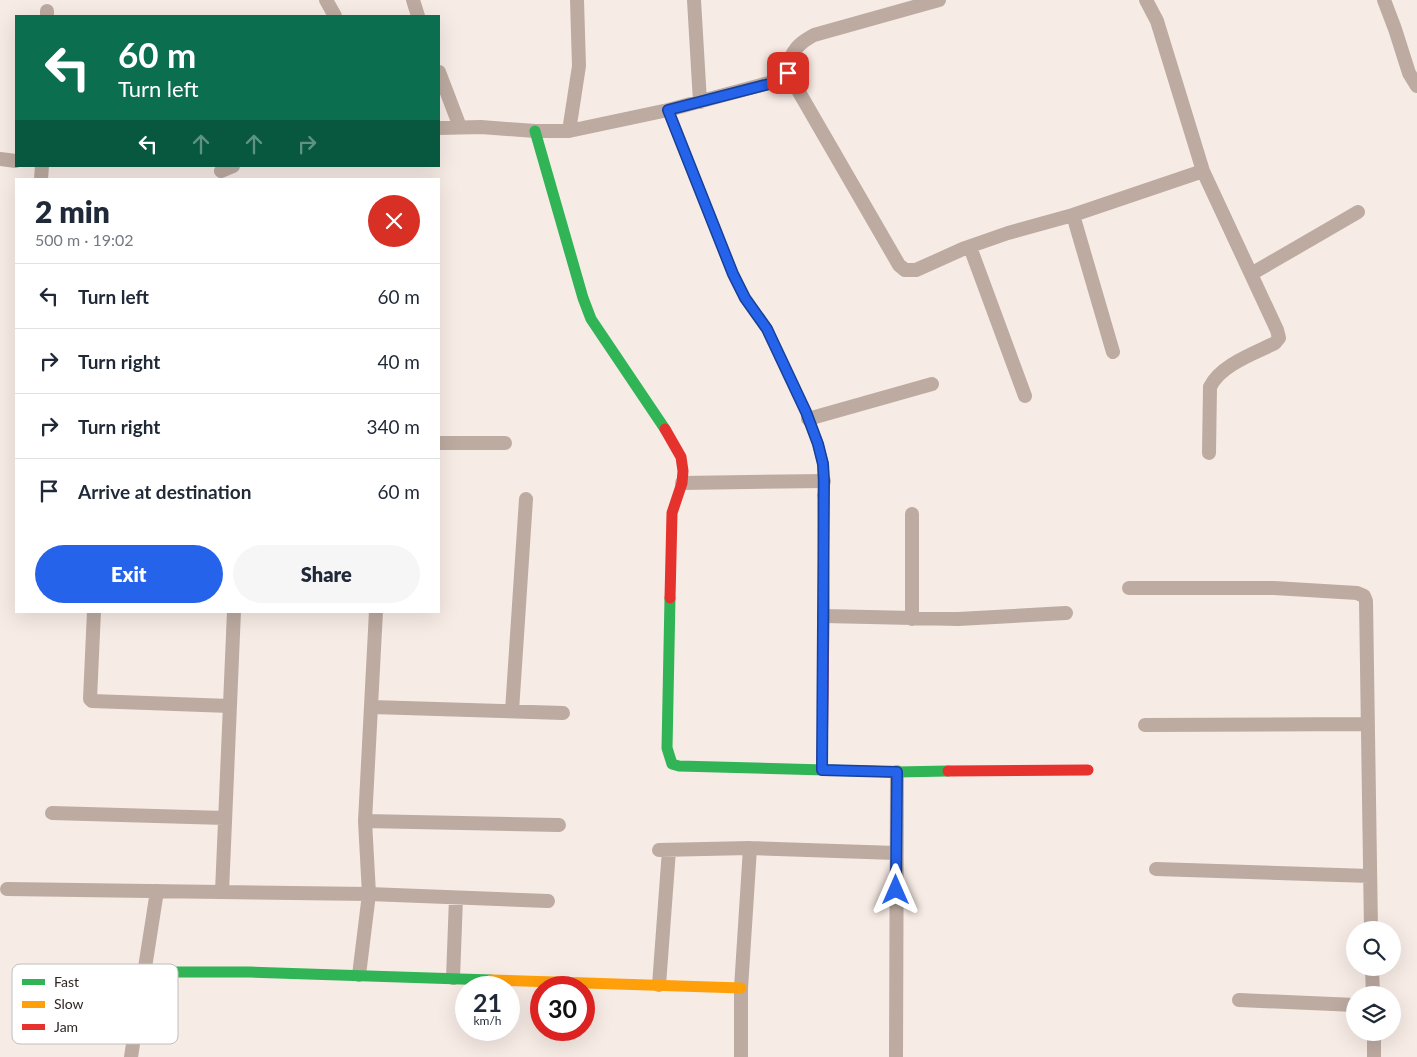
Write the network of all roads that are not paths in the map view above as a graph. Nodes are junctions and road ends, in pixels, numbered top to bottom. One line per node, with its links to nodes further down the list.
1 (326, 0): 8 (street)
2 (413, 0): 9 (street)
3 (577, 0): 17 (street)
4 (694, 0): 13 (street)
5 (939, 0): 10 (street)
6 (1146, 0): 21 (street)
7 (1384, 0): 12 (street)
8 (334, 15)
9 (418, 15)
10 (788, 73): 13 (street); 24 (street)
11 (440, 75): 15 (street)
12 (1417, 86)
13 (700, 102): 14 (street)
14 (668, 110): 17 (street); 29 (street)
15 (460, 127): 16 (street); 18 (street)
16 (440, 128)
17 (569, 131): 18 (street)
18 (535, 132): 34 (street)
19 (0, 159): 20 (street)
20 (15, 161)
21 (1202, 171): 23 (street); 25 (street)
22 (1358, 212): 25 (street)
23 (1073, 215): 24 (street); 26 (street)
24 (970, 246): 28 (street)
25 (1250, 274): 32 (street)
26 (1113, 352)
27 (932, 384): 29 (street)
28 (1025, 396)
29 (808, 419): 33 (street)
30 (505, 443): 31 (street)
31 (440, 444)
32 (1209, 453)
33 (824, 480): 34 (street); 42 (street)
34 (682, 483): 50 (street)
35 (526, 499): 46 (street)
36 (912, 514): 43 (street)
37 (1129, 588): 48 (street)
38 (94, 613): 44 (street)
39 (234, 613): 44 (street)
40 (376, 613): 45 (street)
41 (1066, 613): 43 (street)
42 (824, 616): 43 (street); 50 (street)
43 (912, 619)
44 (230, 706): 54 (street)
45 (372, 707): 46 (street); 55 (street)
46 (512, 711): 47 (street)
47 (563, 712)
48 (1368, 724): 49 (street); 60 (street)
49 (1145, 725)
50 (822, 770): 52 (street)
51 (1088, 770): 52 (street)
52 (897, 772): 58 (street)
53 (52, 813): 54 (street)
54 (225, 818): 63 (street)
55 (365, 821): 56 (street); 64 (street)
56 (559, 825)
57 (750, 848): 58 (street); 72 (street); 73 (street)
58 (896, 852): 80 (street)
59 (1156, 870): 60 (street)
60 (1370, 876): 67 (street)
61 (7, 889): 62 (street)
62 (156, 891): 63 (street); 68 (street)
63 (222, 892): 64 (street)
64 (369, 894): 65 (street); 70 (street)
65 (456, 898): 66 (street); 71 (street)
66 (548, 901)
67 (1371, 921)
68 (146, 964)
69 (178, 972): 70 (street)
70 (358, 975): 71 (street)
71 (453, 978): 72 (street)
72 (660, 985): 73 (street)
73 (741, 988): 79 (street)
74 (1239, 1000): 75 (street)
75 (1346, 1005)
76 (1374, 1041): 81 (street)
77 (133, 1044): 78 (street)
78 (131, 1057)
79 (741, 1057)
80 (896, 1057)
81 (1374, 1057)

